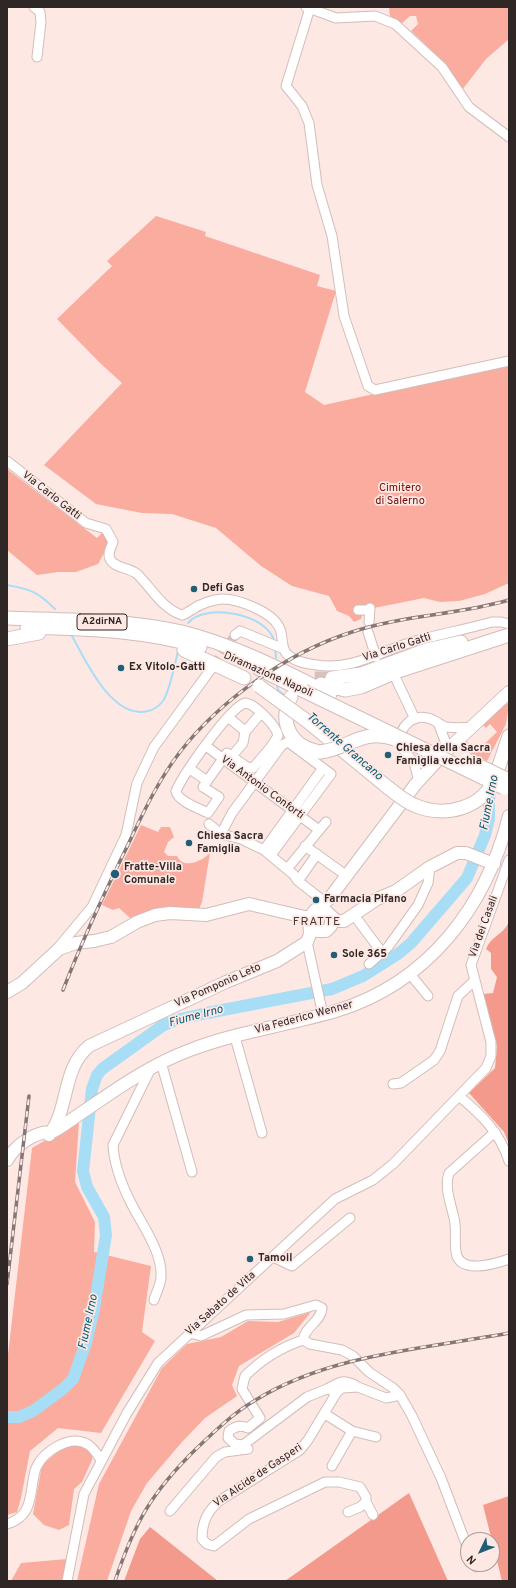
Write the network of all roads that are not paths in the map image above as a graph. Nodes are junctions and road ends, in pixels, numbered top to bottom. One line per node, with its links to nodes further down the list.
1 (34, 7): 3 (street)
2 (307, 8): 4 (street); 5 (street)
3 (37, 57)
4 (509, 137)
5 (509, 362)
6 (7, 460): 18 (street, Via Carlo Gatti)
7 (358, 610): 9 (street)
8 (7, 618): 24 (highway, Diramazione Napoli / A2dirNA)
9 (369, 622)
10 (509, 624): 19 (street, Via Carlo Gatti)
11 (7, 627): 12 (highway, Diramazione Napoli / A2dirNA)
12 (62, 629): 15 (highway, Diramazione Napoli / A2dirNA); 17 (highway)
13 (368, 632): 19 (street)
14 (235, 635): 18 (street)
15 (149, 636): 22 (highway); 43 (highway, Diramazione Napoli / A2dirNA, bridge)
16 (505, 636): 21 (highway); 24 (highway)
17 (7, 639)
18 (277, 646): 19 (street, Via Carlo Gatti)
19 (376, 657)
20 (214, 665): 63 (street)
21 (397, 675): 24 (highway); 29 (street)
22 (244, 678)
23 (259, 686): 33 (highway, bridge)
24 (331, 687): 43 (highway, Diramazione Napoli / A2dirNA, bridge)
25 (509, 692): 31 (main road)
26 (291, 697): 43 (highway, bridge)
27 (260, 713): 28 (street); 32 (street); 36 (street)
28 (228, 717): 32 (street); 34 (street)
29 (415, 718): 30 (street); 37 (street)
30 (439, 725): 31 (street); 35 (street)
31 (471, 727): 35 (main road)
32 (246, 731): 36 (street)
33 (509, 736)
34 (206, 746): 36 (street, Via Antonio Conforti); 39 (street)
35 (445, 752): 38 (main road)
36 (228, 758): 40 (street); 42 (street, Via Antonio Conforti)
37 (413, 762): 38 (street); 41 (street)
38 (433, 766): 41 (main road)
39 (190, 769): 40 (street); 40 (street)
40 (207, 781)
41 (418, 781): 57 (main road)
42 (255, 782): 44 (street, Via Antonio Conforti); 44 (street); 49 (street)
43 (507, 786)
44 (296, 813): 48 (street, Via Antonio Conforti); 51 (street)
45 (509, 816): 54 (main road, Via Federico Wenner)
46 (326, 822): 48 (street)
47 (209, 824): 49 (street)
48 (319, 830): 50 (street)
49 (221, 834): 51 (street)
50 (305, 846): 52 (street); 56 (street)
51 (268, 853): 56 (street)
52 (317, 854): 57 (street); 58 (street)
53 (509, 861): 67 (street, Via dei Casali)
54 (494, 864): 55 (main road); 66 (main road, Via Federico Wenner)
55 (430, 868): 60 (main road); 64 (street)
56 (287, 869): 58 (street)
57 (347, 876): 59 (main road)
58 (298, 881): 59 (street)
59 (326, 909): 60 (main road); 61 (main road); 61 (main road)
60 (354, 915): 64 (street)
61 (309, 921): 62 (main road); 63 (main road)
62 (308, 942): 70 (street); 78 (main road, Via Pomponio Leto)
63 (53, 953): 68 (main road)
64 (382, 954): 65 (street)
65 (369, 964)
66 (410, 974): 69 (street); 70 (main road, Via Federico Wenner)
67 (474, 981): 72 (street, Via dei Casali); 74 (street)
68 (7, 992)
69 (428, 996)
70 (323, 1015): 71 (main road, Via Federico Wenner)
71 (235, 1037): 73 (main road, Via Federico Wenner); 80 (street)
72 (491, 1052): 76 (street, Via Sabato de Vita)
73 (156, 1064): 75 (street); 77 (main road, Via Federico Wenner); 84 (street)
74 (393, 1084)
75 (138, 1095): 77 (street, Via Federico Wenner); 88 (street)
76 (462, 1095): 79 (street); 86 (street, Via Sabato de Vita)
77 (103, 1098): 78 (main road, Via Federico Wenner)
78 (56, 1129): 81 (main road, Via Federico Wenner); 83 (main road)
79 (495, 1132): 82 (street); 87 (street)
80 (262, 1133)
81 (7, 1160)
82 (509, 1161)
83 (7, 1169)
84 (192, 1172)
85 (350, 1218): 86 (street)
86 (273, 1257): 89 (street, Via Sabato de Vita)
87 (509, 1259)
88 (154, 1300)
89 (190, 1333): 90 (street); 100 (street, Via Sabato de Vita)
90 (303, 1340): 94 (street); 97 (street)
91 (358, 1387): 92 (street); 93 (street); 94 (street)
92 (328, 1389): 93 (street); 97 (street)
93 (337, 1392): 95 (street, Via Alcide de Gasperi)
94 (400, 1395): 108 (street)
95 (325, 1414): 96 (street); 103 (street, Via Alcide de Gasperi)
96 (352, 1431): 98 (street); 102 (street)
97 (255, 1436): 104 (street)
98 (376, 1437)
99 (87, 1443): 100 (street); 101 (street); 107 (street)
100 (110, 1444): 101 (street, Via Sabato de Vita)
101 (101, 1460): 109 (street, Via Sabato de Vita)
102 (332, 1466)
103 (366, 1502): 105 (street); 106 (street)
104 (170, 1511)
105 (348, 1512)
106 (373, 1515)
107 (7, 1524)
108 (462, 1532)
109 (67, 1581)

